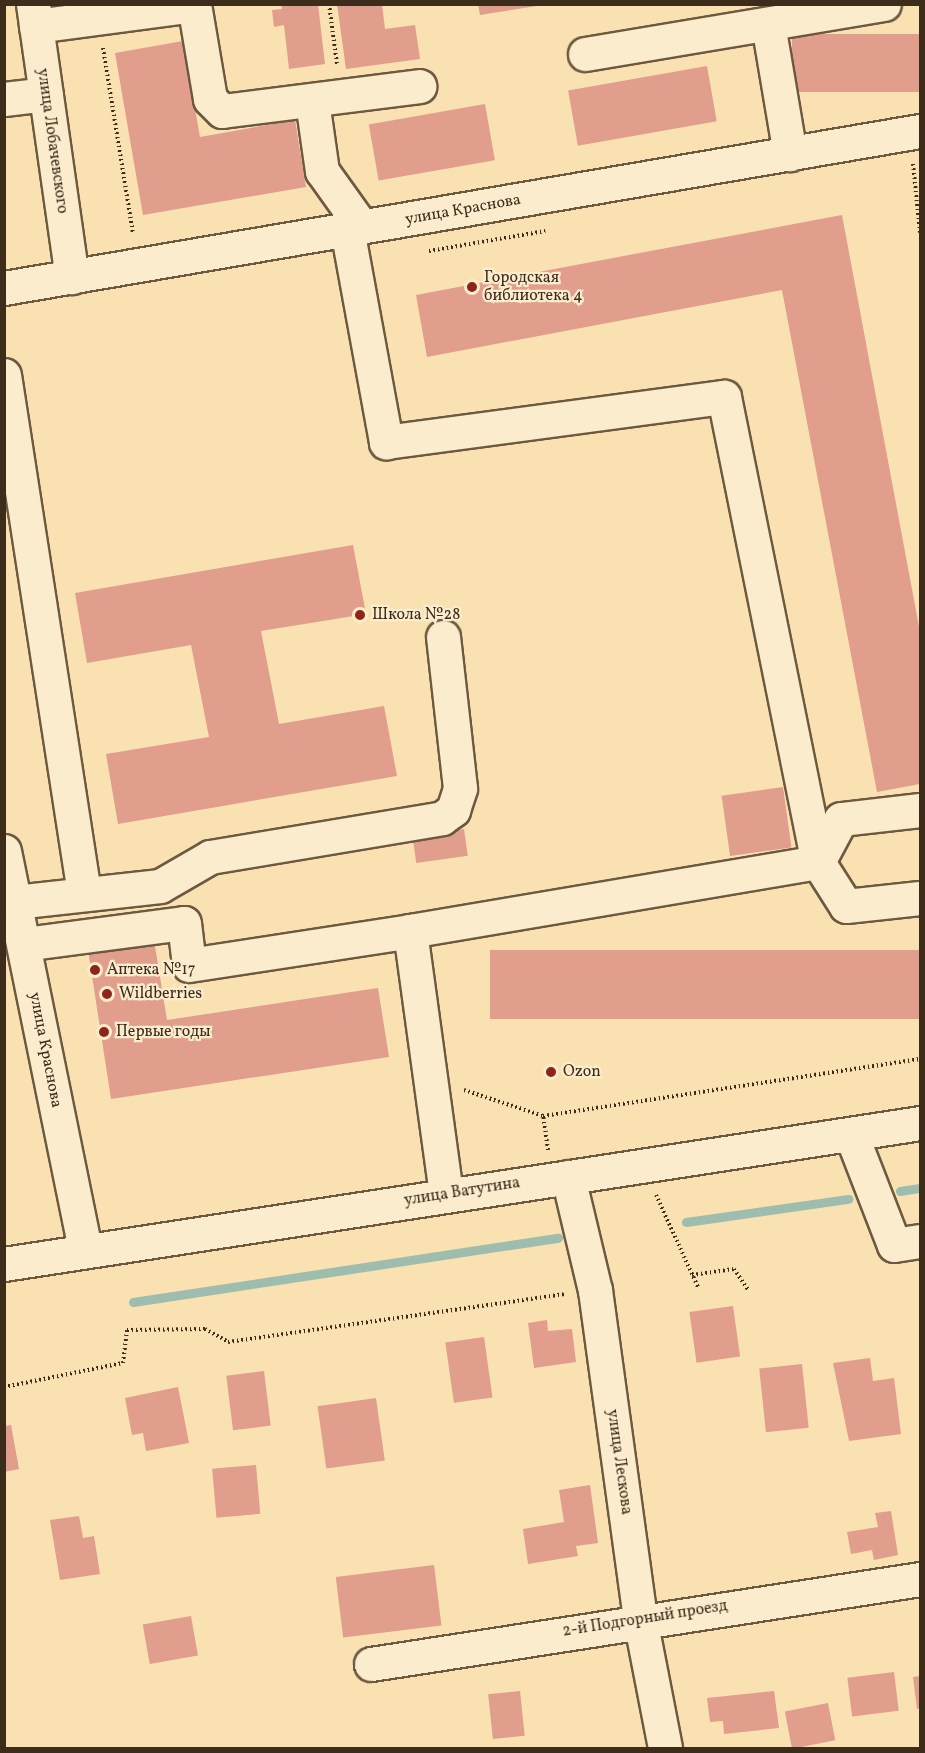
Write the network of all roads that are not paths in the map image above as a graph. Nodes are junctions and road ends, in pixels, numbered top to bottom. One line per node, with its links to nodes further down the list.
1 (194, 5): 3 (street); 9 (street)
2 (882, 5): 4 (street)
3 (35, 15): 7 (street, улица Лобачевского)
4 (768, 24): 5 (street); 11 (street)
5 (585, 54)
6 (420, 86): 9 (street)
7 (46, 93): 8 (street); 13 (street, улица Лобачевского)
8 (4, 99)
9 (327, 99): 12 (street)
10 (915, 132): 11 (street, улица Краснова)
11 (790, 154): 12 (street, улица Краснова)
12 (354, 228): 13 (street, улица Краснова); 19 (street)
13 (72, 277): 14 (street, улица Краснова)
14 (4, 288)
15 (4, 375): 20 (street)
16 (443, 637): 20 (street)
17 (921, 810): 19 (street)
18 (4, 851): 22 (street, улица Краснова)
19 (818, 862): 21 (street); 23 (street)
20 (84, 893): 22 (street)
21 (921, 898)
22 (15, 902): 24 (street, улица Краснова)
23 (410, 931): 24 (street); 28 (street)
24 (24, 944): 30 (street, улица Краснова)
25 (921, 1123): 26 (street, улица Ватутина)
26 (851, 1134): 27 (street, улица Ватутина); 29 (street)
27 (561, 1178): 28 (street, улица Ватутина); 33 (street, улица Лескова)
28 (446, 1195): 30 (street, улица Ватутина)
29 (921, 1241)
30 (84, 1250): 31 (street, улица Ватутина)
31 (4, 1264)
32 (921, 1580): 33 (street, 2-й Подгорный проезд)
33 (640, 1619): 34 (street, 2-й Подгорный проезд); 35 (street, улица Лескова)
34 (371, 1664)
35 (665, 1749)

